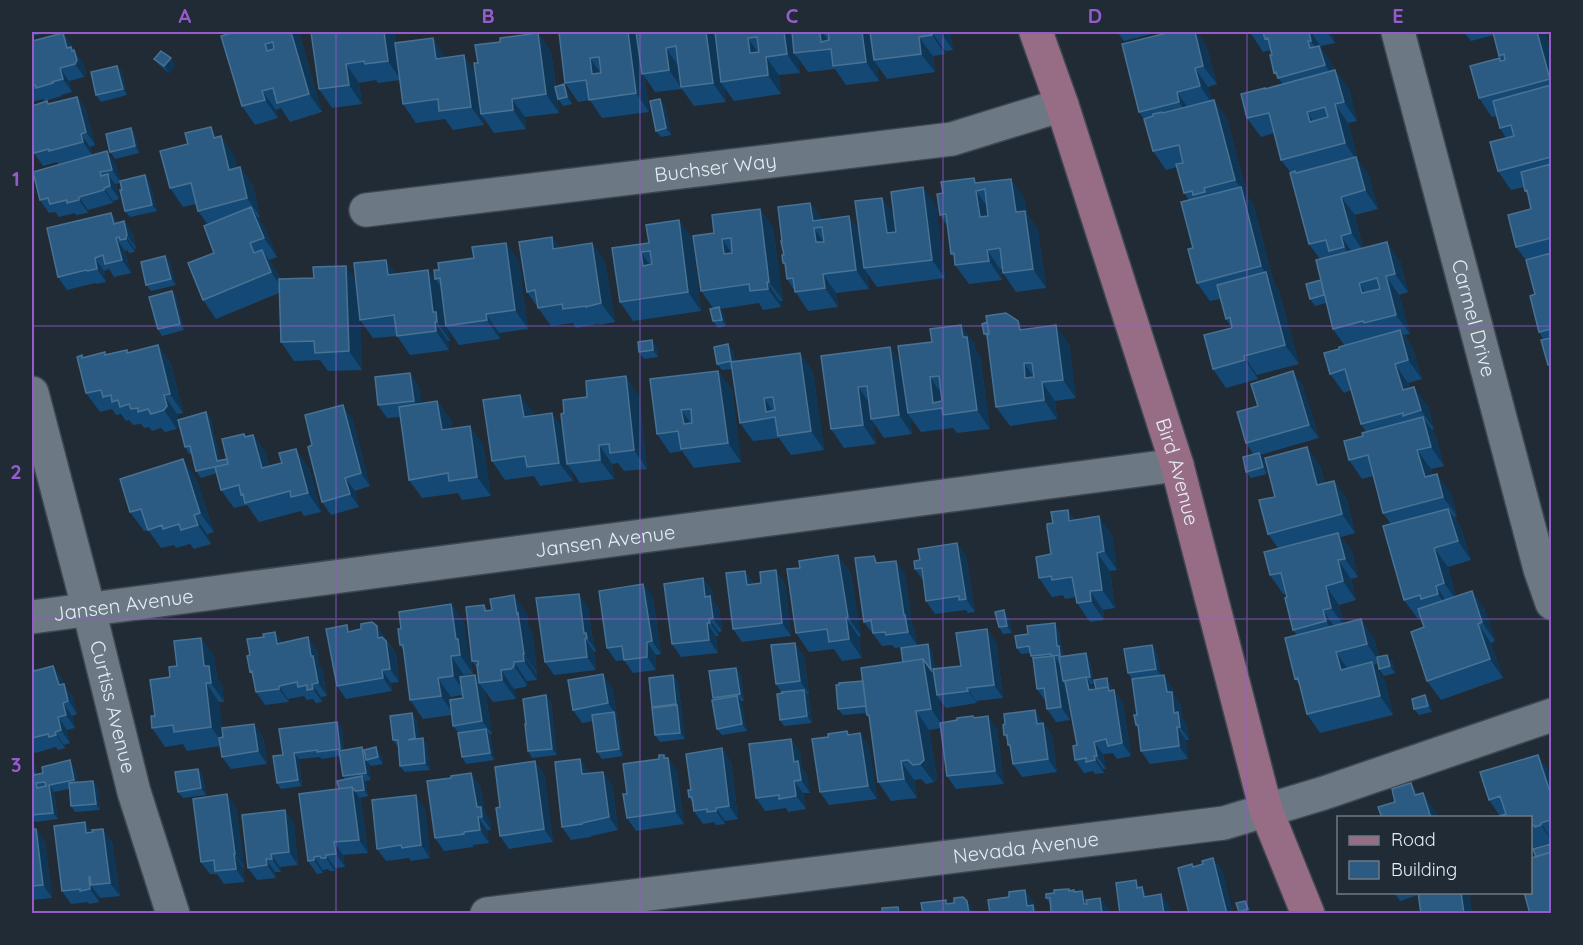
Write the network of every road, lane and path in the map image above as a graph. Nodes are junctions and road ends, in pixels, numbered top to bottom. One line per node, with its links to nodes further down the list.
1 (1036, 32): 3 (main road, Bird Avenue)
2 (1398, 32): 7 (street, Carmel Drive)
3 (1062, 105): 4 (street, Buchser Way); 6 (main road, Bird Avenue)
4 (366, 210)
5 (32, 393): 8 (street, Curtiss Avenue)
6 (1177, 465): 8 (street, Jansen Avenue); 11 (main road, Bird Avenue)
7 (1551, 603)
8 (89, 610): 9 (street, Jansen Avenue); 12 (street, Curtiss Avenue)
9 (32, 617)
10 (1551, 715): 11 (street, Nevada Avenue)
11 (1266, 810): 13 (street, Nevada Avenue); 14 (main road, Bird Avenue)
12 (174, 914)
13 (487, 914)
14 (1308, 914)

